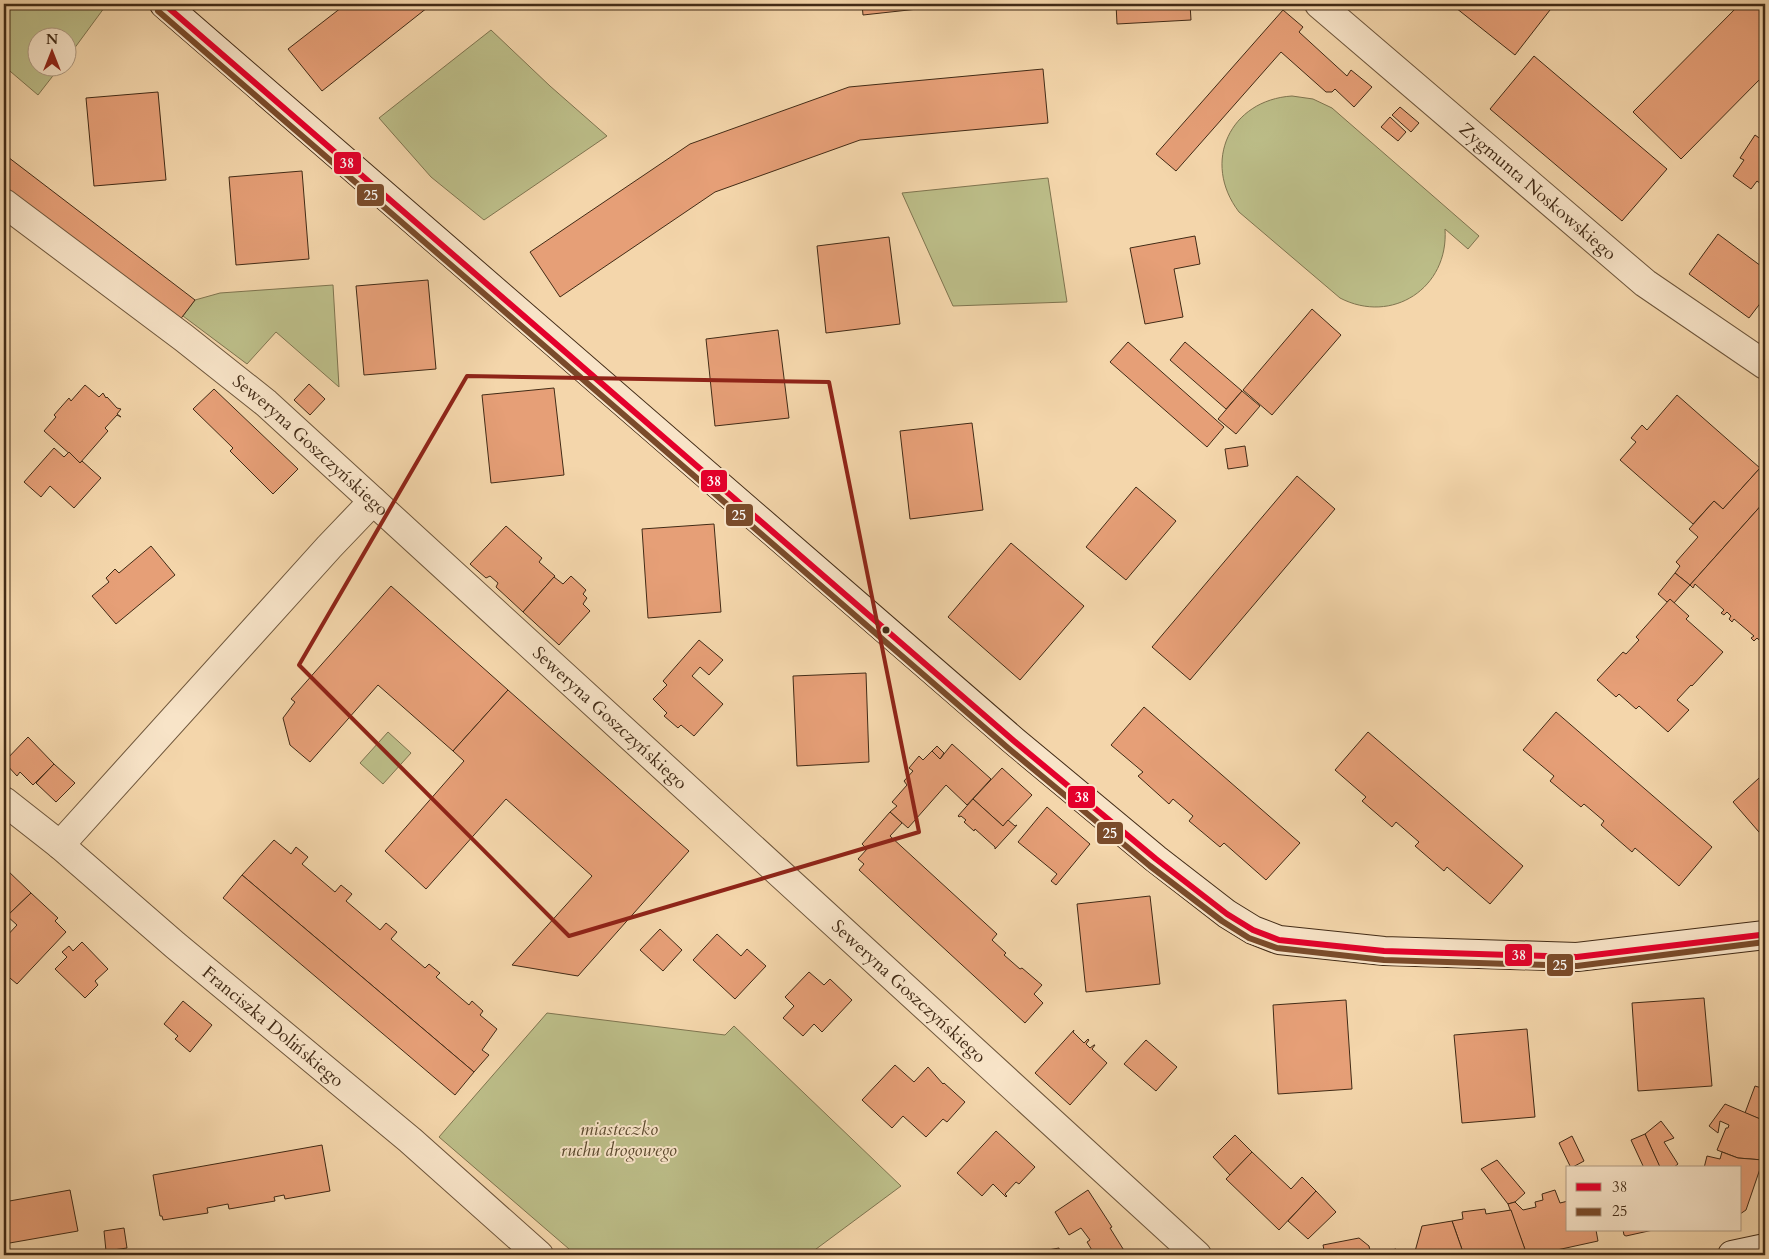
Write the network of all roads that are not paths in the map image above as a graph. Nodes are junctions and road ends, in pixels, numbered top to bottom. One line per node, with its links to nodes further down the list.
1 (164, 4): 8 (street)
2 (1319, 4): 4 (street, Zygmunta Noskowskiego)
3 (4, 203): 5 (street, Seweryna Goszczyńskiego)
4 (1765, 365)
5 (373, 501): 7 (street); 11 (street, Seweryna Goszczyńskiego)
6 (4, 801): 7 (street, Franciszka Dolińskiego)
7 (60, 846): 10 (street, Franciszka Dolińskiego)
8 (1760, 938)
9 (1765, 1248): 12 (street)
10 (539, 1255)
11 (1197, 1255)
12 (1732, 1255)

